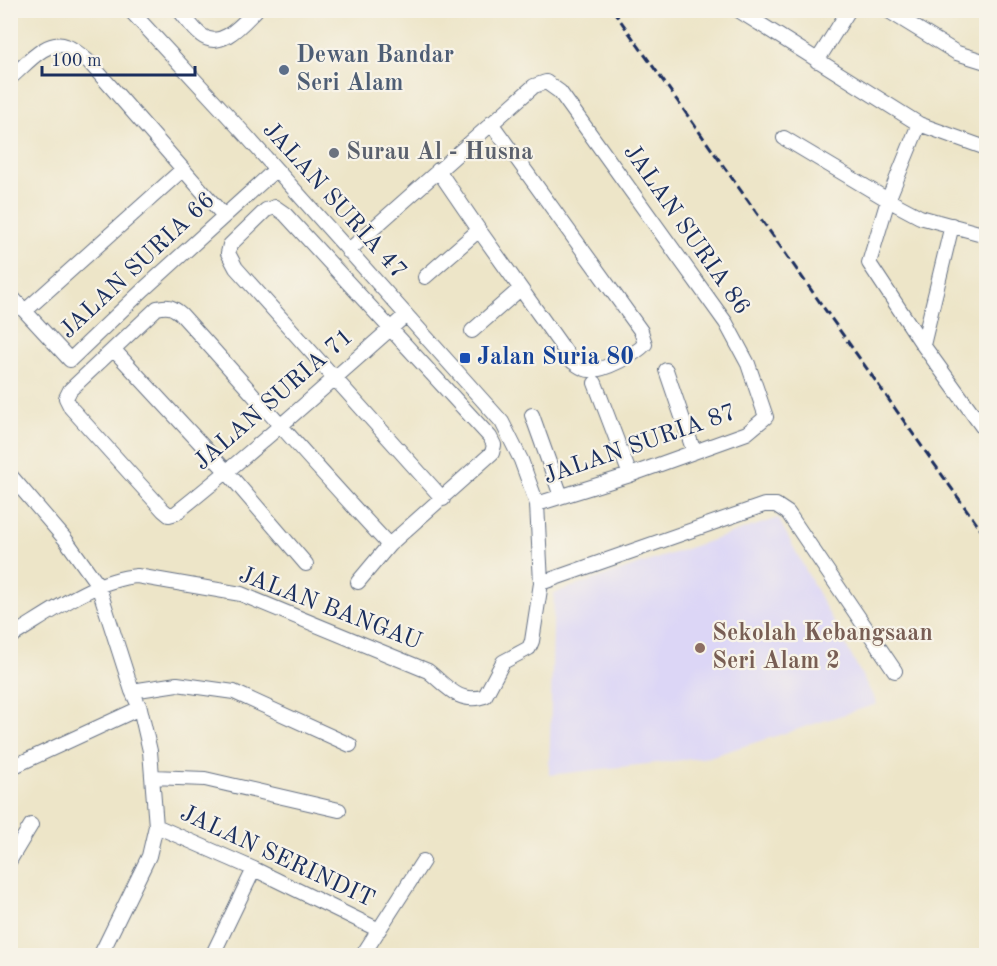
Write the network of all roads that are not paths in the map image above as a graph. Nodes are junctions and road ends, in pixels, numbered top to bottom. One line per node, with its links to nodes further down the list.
1 (130, 10): 15 (street, JALAN SURIA 47)
2 (178, 10): 3 (street)
3 (256, 10)
4 (738, 10): 7 (street)
5 (849, 10): 7 (street)
6 (887, 10): 8 (street)
7 (817, 61): 11 (street)
8 (987, 62)
9 (10, 78): 14 (street)
10 (491, 123): 16 (street); 34 (street); 37 (street, JALAN SURIA 86)
11 (919, 124): 13 (street); 17 (street)
12 (784, 138): 17 (street)
13 (987, 148)
14 (182, 170): 18 (street); 26 (street)
15 (275, 170): 18 (street, JALAN SURIA 66); 22 (street, JALAN SURIA 47)
16 (438, 170): 20 (street); 22 (street)
17 (888, 200): 19 (street); 30 (street)
18 (224, 216): 26 (street, JALAN SURIA 66)
19 (952, 225): 21 (street); 30 (street)
20 (479, 230): 23 (street); 24 (street)
21 (987, 235)
22 (348, 251): 27 (street, JALAN SURIA 47)
23 (425, 277)
24 (520, 289): 29 (street); 34 (street)
25 (10, 295): 26 (street, JALAN SURIA 66)
26 (25, 311)
27 (406, 315): 28 (street, JALAN SURIA 71); 45 (street, JALAN SURIA 47)
28 (391, 328): 33 (street, JALAN SURIA 71); 33 (street); 44 (street)
29 (472, 331)
30 (923, 345): 38 (street)
31 (114, 350): 36 (street); 40 (street); 40 (street, JALAN SURIA 71)
32 (666, 370): 39 (street)
33 (335, 377): 36 (street, JALAN SURIA 71); 44 (street)
34 (593, 377): 42 (street)
35 (532, 416): 43 (street)
36 (280, 424): 40 (street, JALAN SURIA 71); 46 (street)
37 (758, 426): 39 (street, JALAN SURIA 87)
38 (987, 432)
39 (694, 452): 42 (street, JALAN SURIA 87)
40 (227, 472): 47 (street)
41 (10, 475): 50 (street)
42 (630, 475): 43 (street, JALAN SURIA 87)
43 (561, 496): 45 (street, JALAN SURIA 87)
44 (443, 499): 46 (street)
45 (537, 504): 49 (street, JALAN SURIA 47)
46 (389, 545): 48 (street)
47 (306, 564)
48 (358, 582)
49 (541, 583): 52 (street); 54 (street, JALAN SURIA 47)
50 (98, 585): 51 (street, JALAN BANGAU); 53 (street); 54 (street, JALAN BANGAU)
51 (10, 637)
52 (895, 671)
53 (132, 691): 55 (street); 56 (street)
54 (466, 699)
55 (140, 708): 57 (street); 58 (street)
56 (350, 745)
57 (10, 768)
58 (152, 777): 59 (street); 61 (street)
59 (339, 810)
60 (31, 825): 62 (street)
61 (156, 826): 64 (street, JALAN SERINDIT); 66 (street)
62 (10, 860)
63 (423, 861): 65 (street)
64 (254, 869): 65 (street, JALAN SERINDIT); 67 (street)
65 (379, 930): 68 (street)
66 (100, 956)
67 (212, 956)
68 (362, 956)

